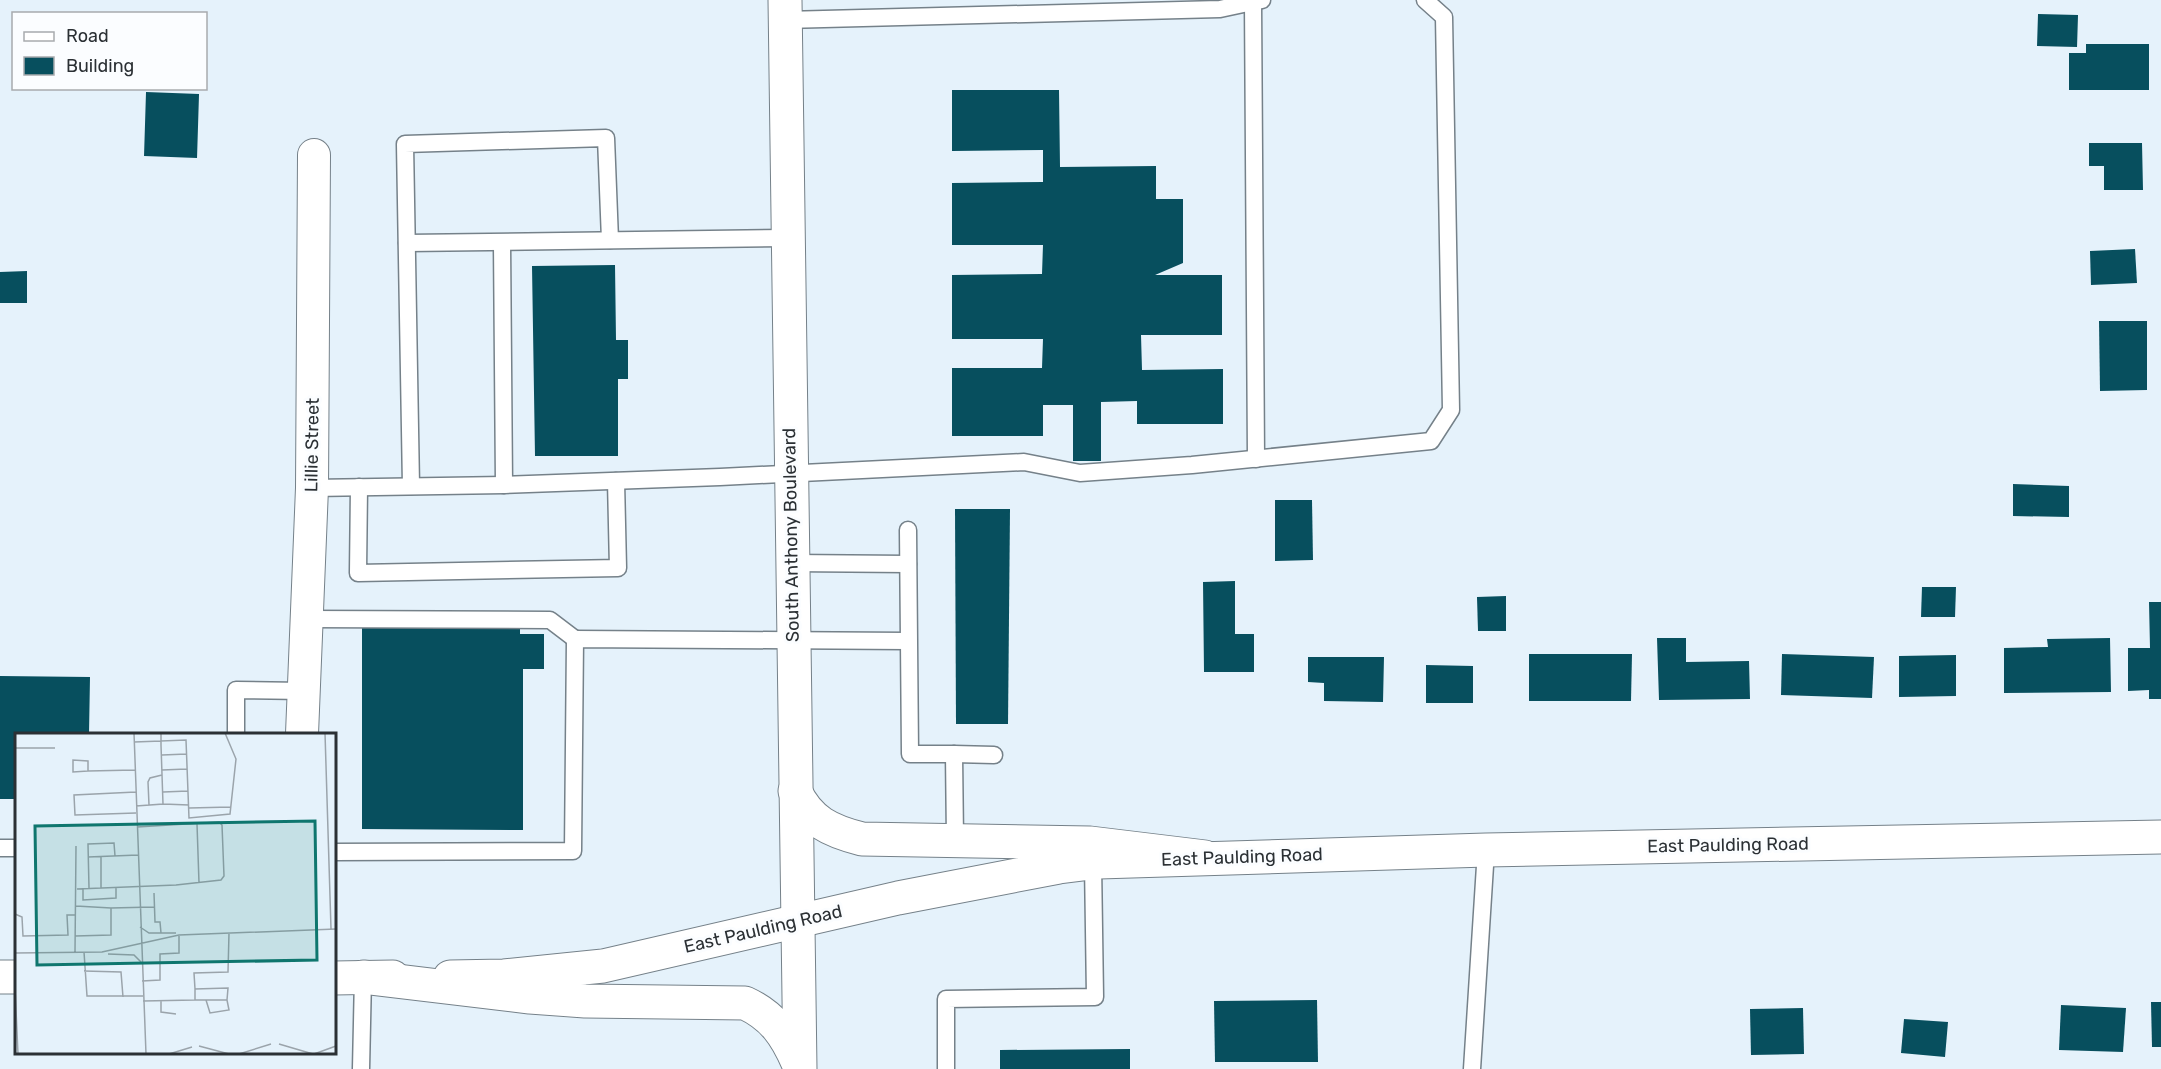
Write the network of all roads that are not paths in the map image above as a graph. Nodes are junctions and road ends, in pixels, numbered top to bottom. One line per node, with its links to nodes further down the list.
1 (1425, 0): 9 (lane)
2 (1257, 1): 3 (lane); 9 (lane)
3 (785, 10): 5 (main road, South Anthony Boulevard)
4 (314, 155): 15 (street, Lillie Street)
5 (787, 238): 6 (lane); 10 (main road, South Anthony Boulevard)
6 (610, 240): 7 (lane); 8 (lane)
7 (407, 243): 8 (lane); 13 (lane)
8 (502, 243): 12 (lane)
9 (1256, 459): 10 (lane)
10 (790, 473): 11 (lane); 17 (main road, South Anthony Boulevard)
11 (616, 481): 12 (lane); 14 (lane)
12 (504, 485): 13 (lane)
13 (411, 486): 14 (lane)
14 (359, 487): 15 (lane)
15 (312, 488): 19 (street, Lillie Street)
16 (908, 530): 18 (lane)
17 (791, 563): 18 (lane); 21 (main road, South Anthony Boulevard)
18 (908, 564): 22 (lane)
19 (307, 619): 20 (lane); 23 (street, Lillie Street)
20 (575, 639): 21 (lane); 32 (lane)
21 (792, 641): 22 (lane); 28 (main road, South Anthony Boulevard)
22 (909, 641): 26 (lane)
23 (304, 691): 24 (lane); 25 (street, Lillie Street)
24 (236, 733)
25 (302, 733)
26 (954, 754): 27 (lane); 30 (lane)
27 (994, 754)
28 (795, 791): 30 (main road); 35 (main road, South Anthony Boulevard)
29 (2161, 837): 31 (main road, East Paulding Road)
30 (956, 840): 33 (main road)
31 (1486, 850): 33 (main road, East Paulding Road); 40 (lane)
32 (336, 852)
33 (1205, 857): 34 (main road, East Paulding Road)
34 (1093, 863): 35 (main road, East Paulding Road); 39 (lane)
35 (798, 921): 36 (main road, East Paulding Road); 37 (main road, South Anthony Boulevard)
36 (349, 978): 37 (main road); 38 (lane)
37 (800, 1068)
38 (361, 1069)
39 (946, 1069)
40 (1472, 1069)

